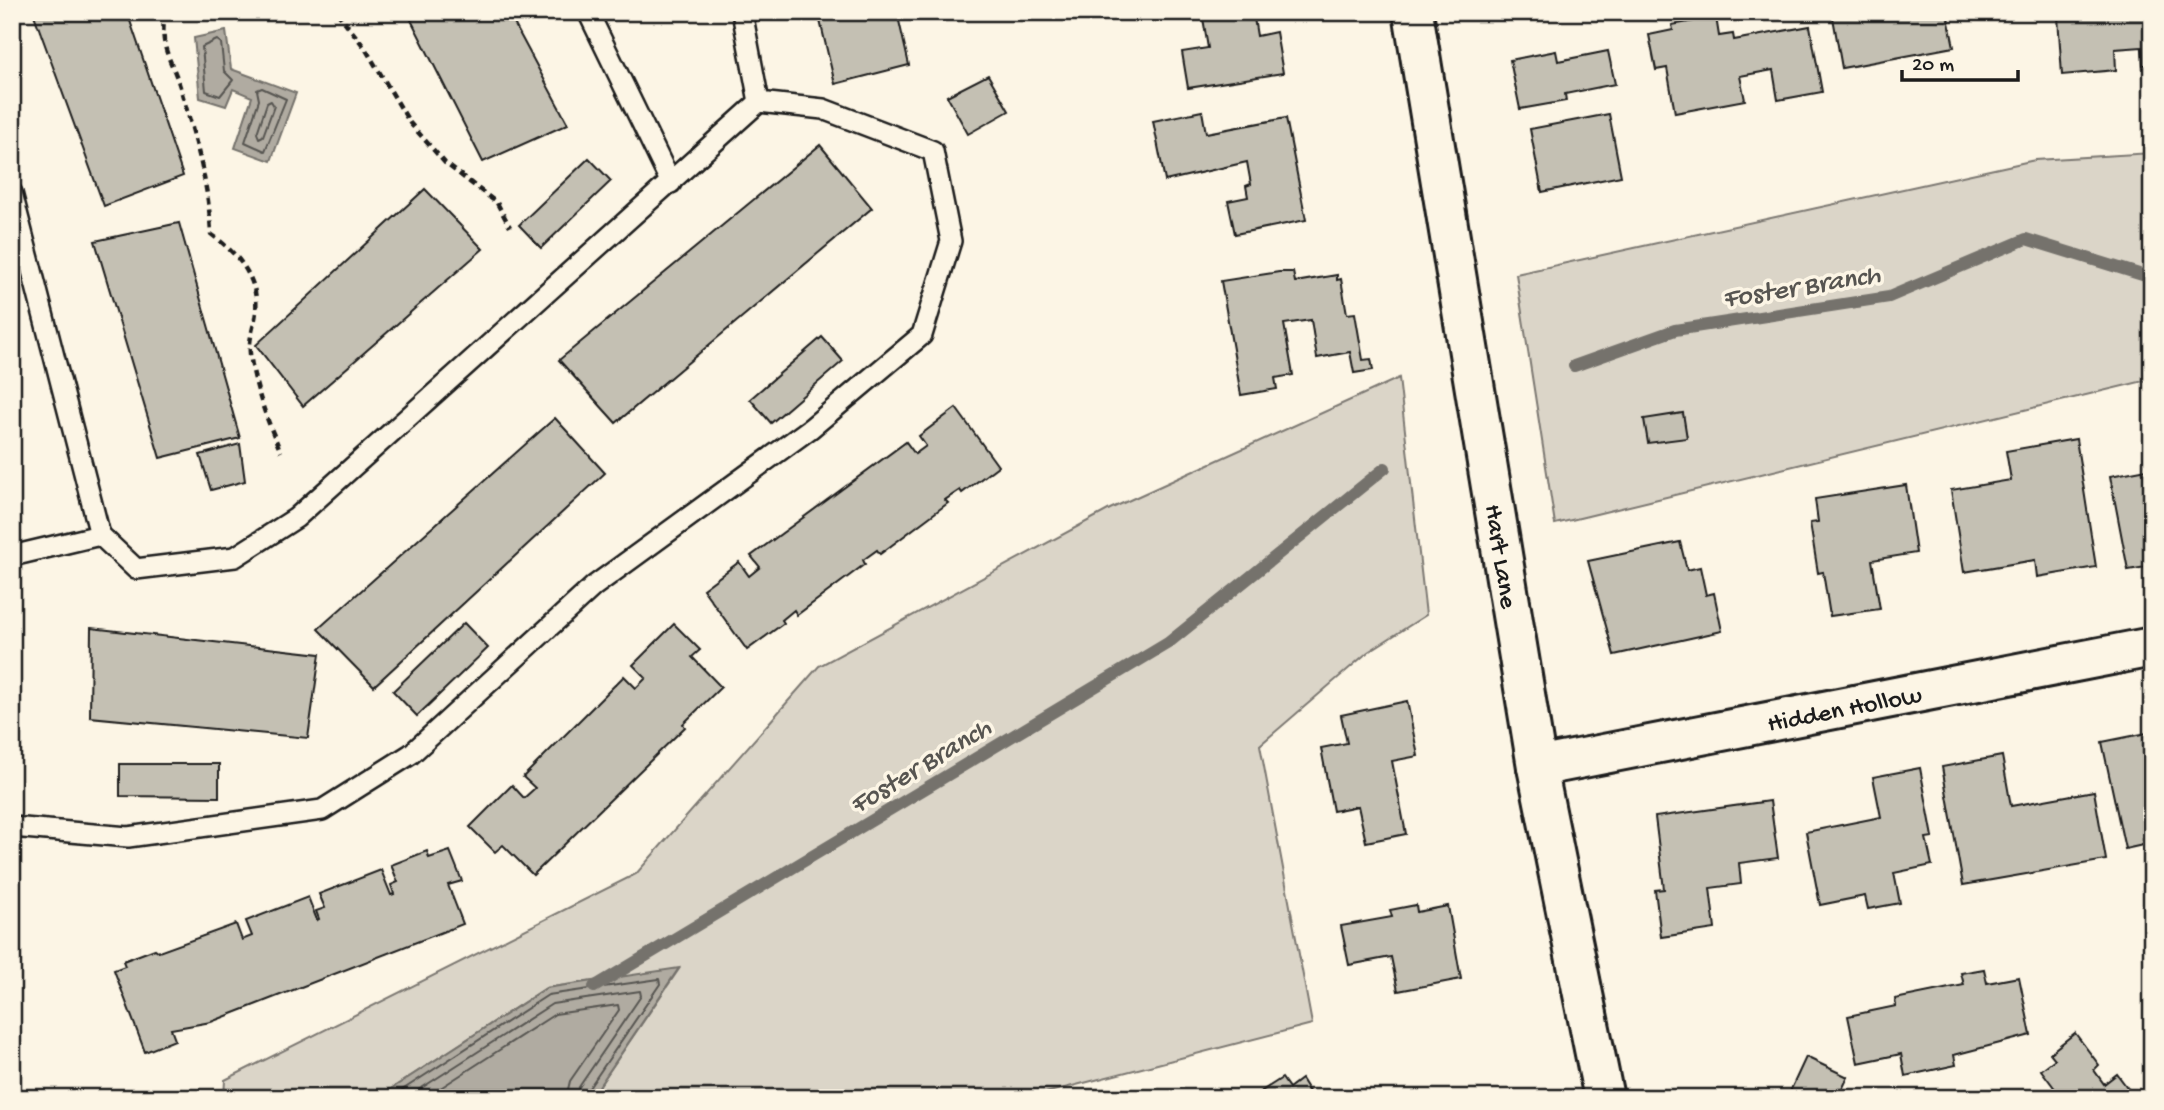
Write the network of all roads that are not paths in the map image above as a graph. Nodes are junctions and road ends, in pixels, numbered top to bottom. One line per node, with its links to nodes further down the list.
1 (588, 12): 5 (lane)
2 (741, 12): 4 (lane)
3 (1413, 12): 10 (street, Hart Lane)
4 (759, 102): 5 (lane); 11 (lane)
5 (671, 183): 7 (lane)
6 (12, 194): 7 (lane)
7 (100, 535): 8 (lane)
8 (12, 556)
9 (2152, 647): 10 (street, Hidden Hollow)
10 (1537, 766): 12 (street, Hart Lane)
11 (12, 827)
12 (1604, 1098)

